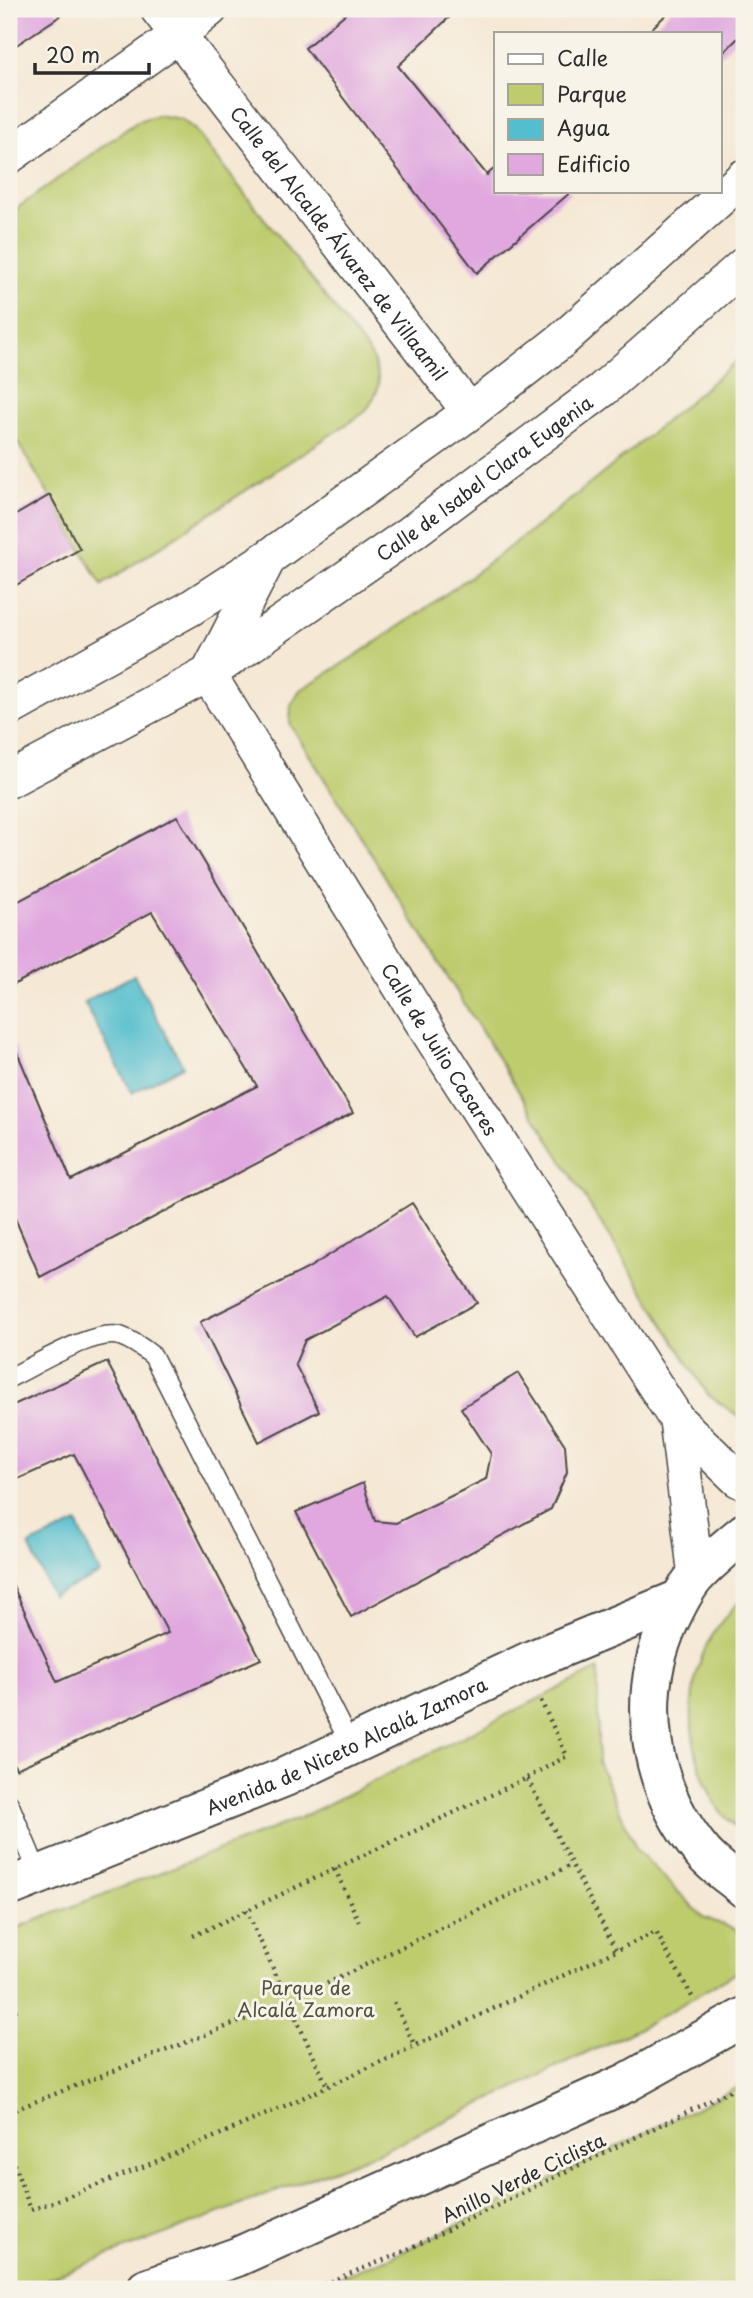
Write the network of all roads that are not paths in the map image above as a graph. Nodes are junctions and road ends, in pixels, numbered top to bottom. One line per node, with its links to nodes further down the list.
1 (209, 9): 2 (street)
2 (168, 22): 3 (street); 6 (street, Calle del Alcalde Álvarez de Villaamil)
3 (9, 156)
4 (744, 177): 6 (street)
5 (744, 265): 8 (street, Calle de Isabel Clara Eugenia)
6 (470, 412): 7 (street)
7 (269, 557): 8 (street); 9 (street)
8 (208, 674): 10 (street, Calle de Isabel Clara Eugenia); 12 (street, Calle de Julio Casares)
9 (9, 709)
10 (9, 780)
11 (9, 1378): 16 (lane)
12 (677, 1420): 13 (street, Calle de Julio Casares); 15 (street, Calle de Julio Casares)
13 (744, 1482)
14 (744, 1533): 15 (street)
15 (688, 1588): 16 (street, Avenida de Niceto Alcalá Zamora); 19 (street)
16 (351, 1746): 18 (street, Avenida de Niceto Alcalá Zamora)
17 (9, 1803): 18 (lane)
18 (24, 1881)
19 (744, 1888)
20 (728, 2026): 21 (street)
21 (146, 2289)

